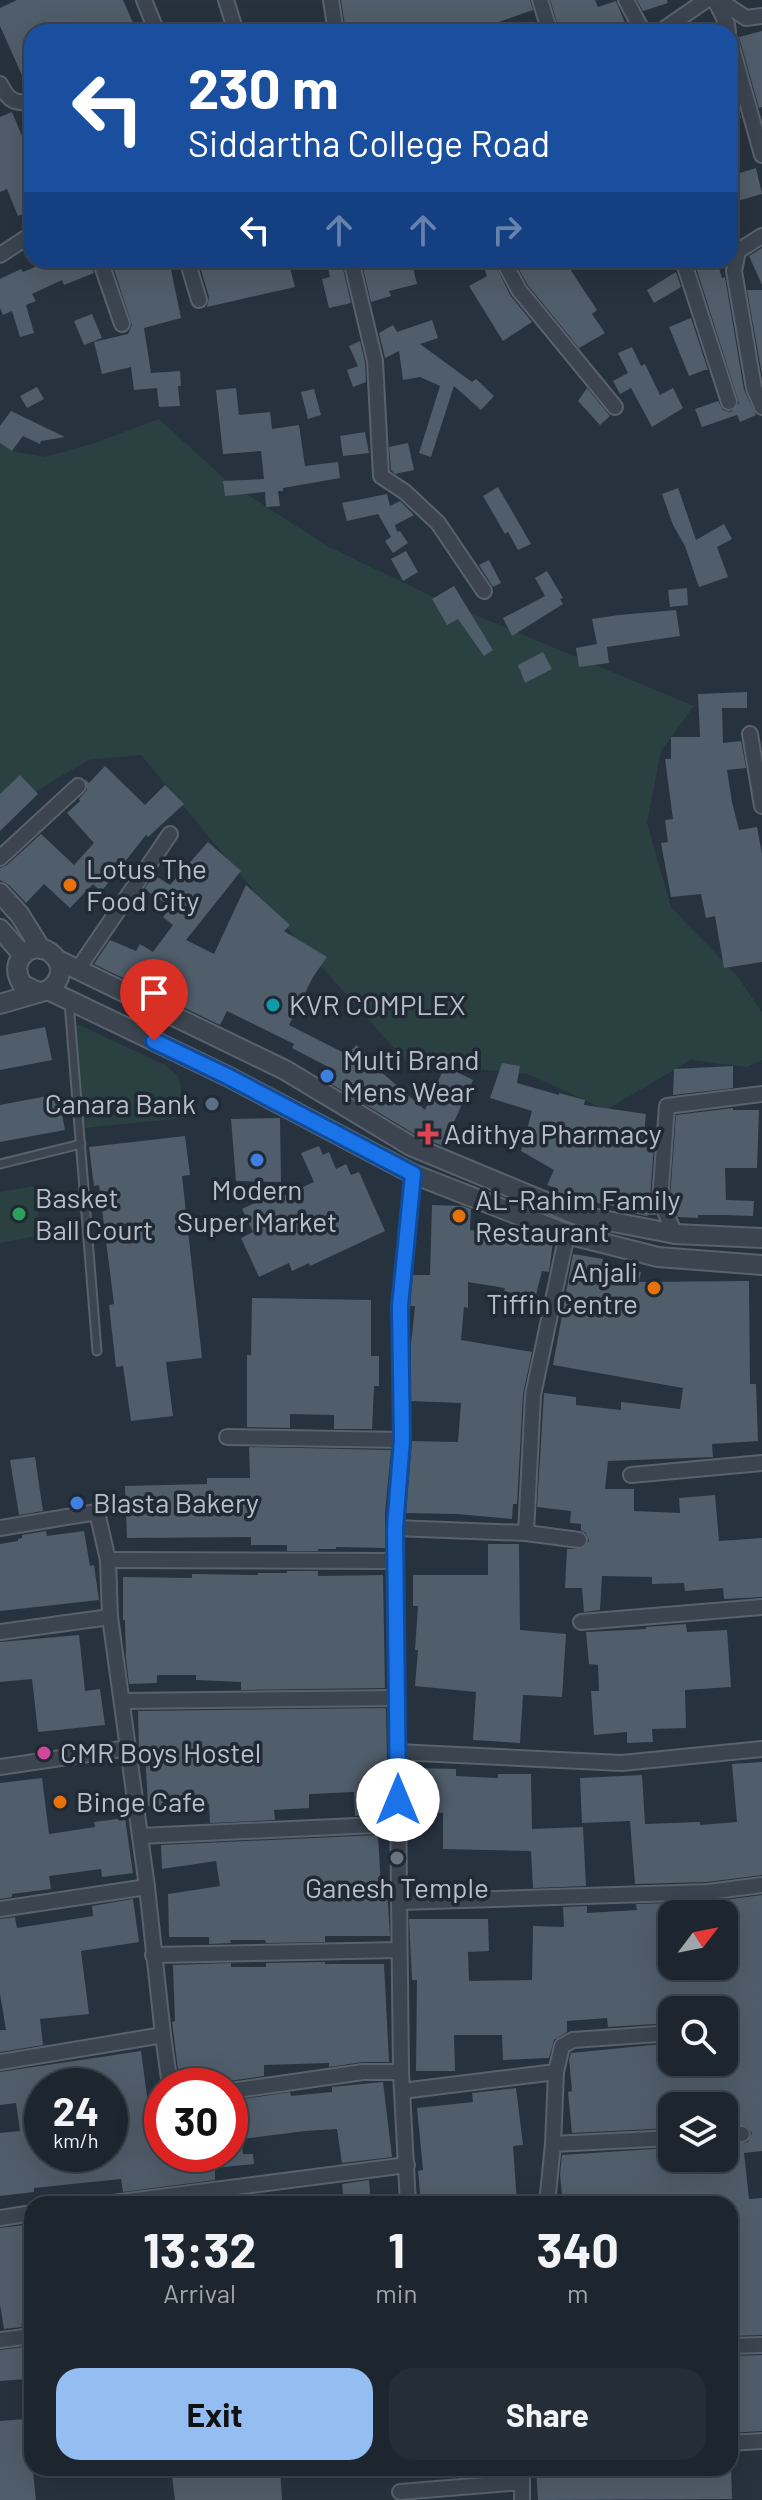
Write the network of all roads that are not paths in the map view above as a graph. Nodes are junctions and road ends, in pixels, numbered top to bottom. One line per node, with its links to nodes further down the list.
1 (144, 0): 9 (street)
2 (226, 0): 10 (street)
3 (331, 0): 11 (street)
4 (540, 0): 12 (street)
5 (626, 0): 13 (street)
6 (706, 0): 14 (street)
7 (717, 0): 8 (street); 15 (street)
8 (762, 16)
9 (154, 24)
10 (234, 24)
11 (335, 24)
12 (548, 24)
13 (638, 24)
14 (672, 24)
15 (725, 24)
16 (738, 70): 19 (street)
17 (0, 84): 18 (street)
18 (24, 101)
19 (762, 155)
20 (762, 236): 22 (street)
21 (24, 239): 23 (street)
22 (738, 251)
23 (0, 255)
24 (103, 268): 31 (street)
25 (189, 268): 30 (street)
26 (353, 268): 35 (street)
27 (507, 268): 33 (street)
28 (686, 268): 32 (street)
29 (735, 268): 34 (street)
30 (199, 300)
31 (122, 324)
32 (729, 402)
33 (615, 407)
34 (762, 407)
35 (484, 591)
36 (750, 734): 38 (street)
37 (78, 786): 40 (street)
38 (762, 806)
39 (170, 834): 45 (street)
40 (0, 858)
41 (0, 893): 44 (street)
42 (0, 929): 44 (street)
43 (58, 960): 44 (street); 45 (street); 46 (street)
44 (20, 961): 46 (street)
45 (78, 969): 54 (street)
46 (43, 991): 47 (street); 48 (street)
47 (69, 1000): 50 (lane); 52 (street)
48 (0, 1004)
49 (762, 1094): 54 (street)
50 (81, 1144): 51 (lane); 57 (lane)
51 (0, 1164)
52 (413, 1174): 53 (street); 59 (street)
53 (567, 1234): 56 (street); 64 (street)
54 (675, 1234): 55 (street)
55 (762, 1238)
56 (762, 1265)
57 (97, 1351)
58 (227, 1437): 59 (street)
59 (402, 1440): 63 (street)
60 (762, 1463): 61 (street)
61 (631, 1475)
62 (0, 1528): 66 (street)
63 (395, 1528): 64 (street); 67 (street)
64 (526, 1533): 65 (street)
65 (579, 1540)
66 (108, 1560): 67 (street); 69 (street)
67 (396, 1561): 72 (street)
68 (762, 1607): 70 (street)
69 (110, 1617): 71 (street); 73 (street)
70 (581, 1622)
71 (0, 1632)
72 (397, 1698): 73 (street); 76 (street)
73 (122, 1701): 74 (street)
74 (128, 1748): 77 (street); 79 (street)
75 (762, 1749): 76 (street)
76 (397, 1752): 78 (street)
77 (0, 1767)
78 (398, 1824): 79 (street); 82 (street)
79 (140, 1836): 81 (street)
80 (762, 1885): 82 (street)
81 (147, 1887): 83 (street); 85 (street)
82 (399, 1902): 84 (street)
83 (0, 1909)
84 (399, 1950): 85 (street); 90 (street)
85 (153, 1955): 87 (street)
86 (658, 2034): 91 (street)
87 (163, 2035): 88 (street); 89 (street)
88 (0, 2062)
89 (168, 2068)
90 (401, 2072): 92 (street); 93 (street)
91 (556, 2072): 93 (street); 97 (street)
92 (248, 2088)
93 (402, 2091): 98 (street)
94 (738, 2134): 95 (street)
95 (742, 2134)
96 (658, 2139): 97 (street)
97 (553, 2144): 101 (street)
98 (407, 2165): 99 (street); 100 (street)
99 (167, 2196)
100 (408, 2196)
101 (548, 2196)
102 (24, 2214): 103 (street)
103 (0, 2218)
104 (24, 2337): 105 (street)
105 (0, 2340)
106 (762, 2345): 107 (street)
107 (738, 2346)
108 (762, 2441): 109 (street)
109 (738, 2442)
110 (515, 2476): 112 (street)
111 (522, 2476): 113 (street)
112 (400, 2492)
113 (522, 2500)

